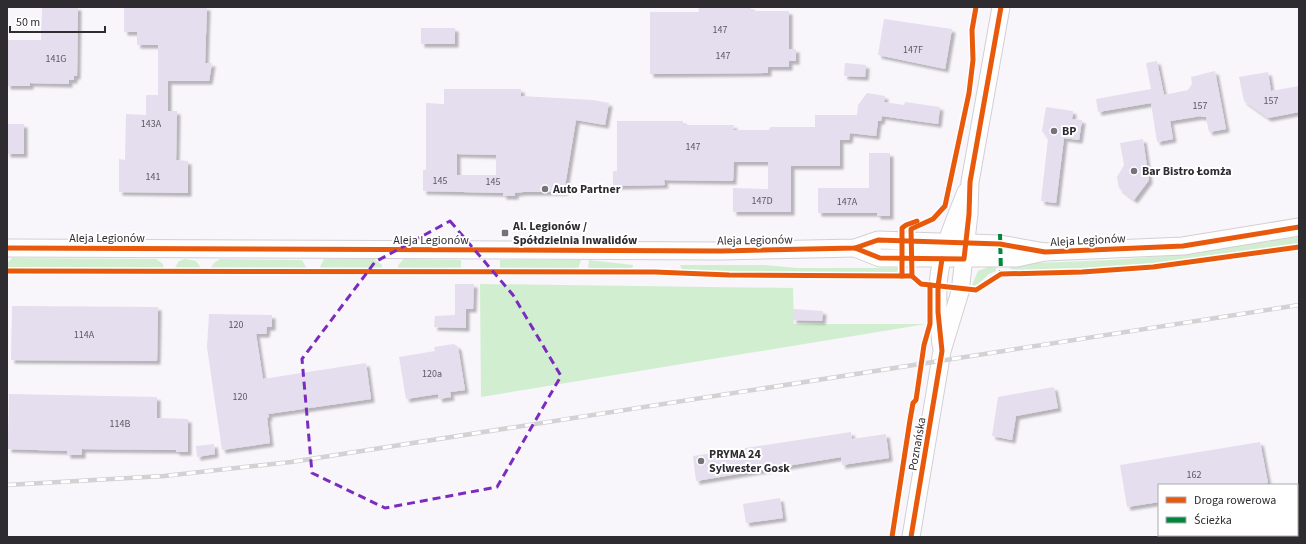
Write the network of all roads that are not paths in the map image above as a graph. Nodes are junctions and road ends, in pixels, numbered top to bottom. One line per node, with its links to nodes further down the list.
1 (1001, 7): 2 (main road)
2 (970, 182): 5 (main road, Poznańska); 6 (main road, Poznańska)
3 (1299, 227): 6 (main road, Aleja Legionów)
4 (7, 248): 5 (main road, Aleja Legionów)
5 (944, 251): 6 (main road, Aleja Legionów); 7 (main road, Poznańska)
6 (964, 251): 7 (main road, Poznańska)
7 (942, 351): 8 (main road, Poznańska)
8 (911, 537)

